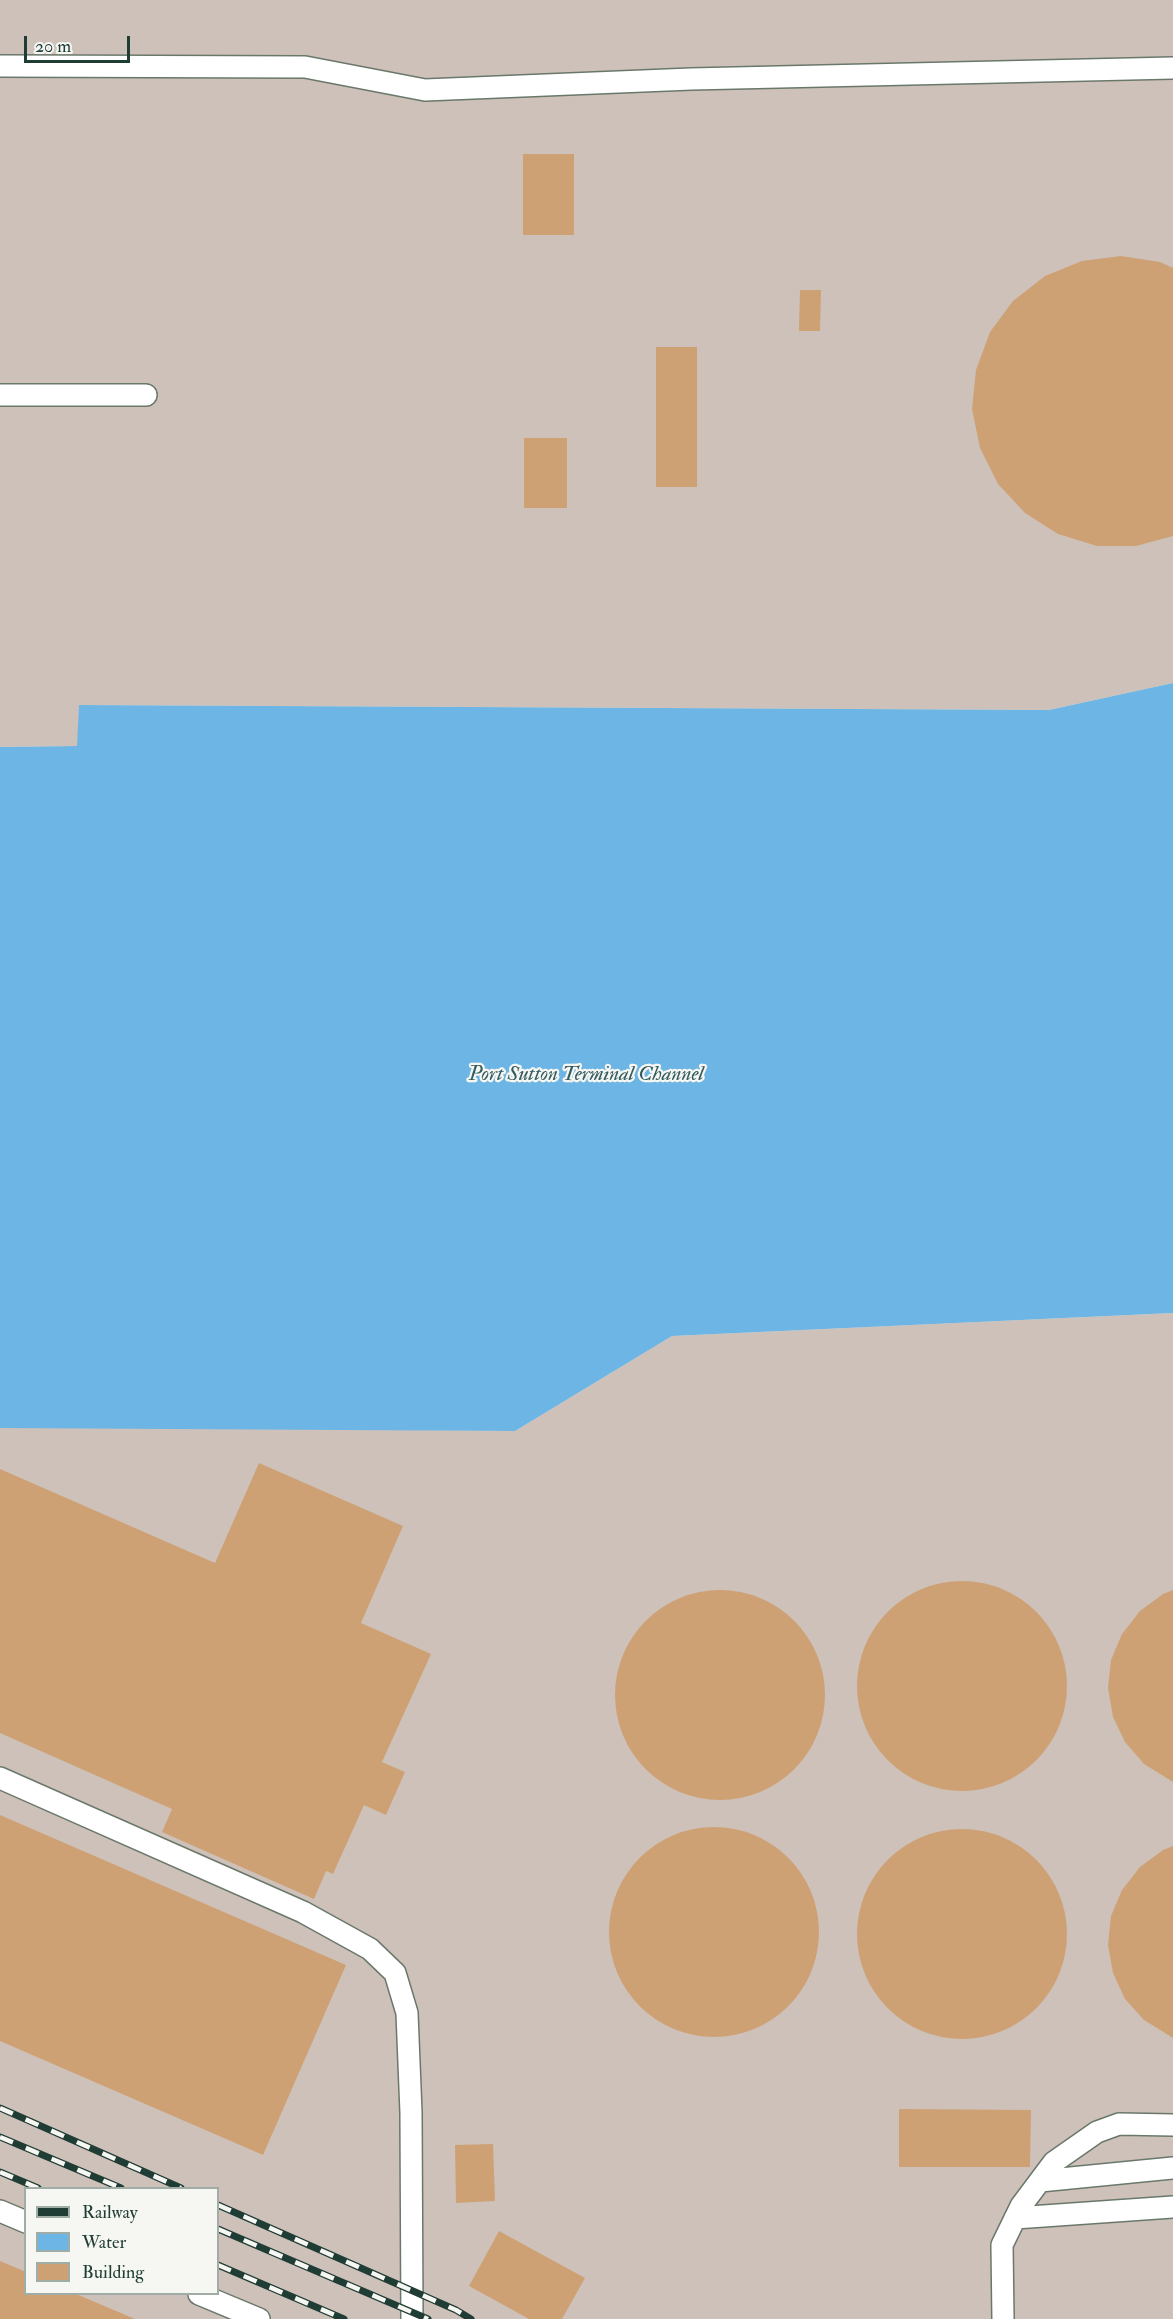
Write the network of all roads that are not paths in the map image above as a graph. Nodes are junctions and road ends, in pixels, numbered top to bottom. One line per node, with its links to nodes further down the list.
1 (0, 66): 2 (lane)
2 (1173, 68)
3 (0, 395): 4 (lane)
4 (146, 395)
5 (0, 1778): 15 (lane)
6 (1173, 2125): 8 (lane)
7 (1173, 2168): 8 (lane)
8 (1040, 2181): 11 (lane)
9 (1173, 2207): 11 (lane)
10 (0, 2211): 12 (lane)
11 (1015, 2218): 16 (lane)
12 (24, 2221)
13 (201, 2295): 14 (lane)
14 (259, 2319)
15 (412, 2319)
16 (1003, 2319)

